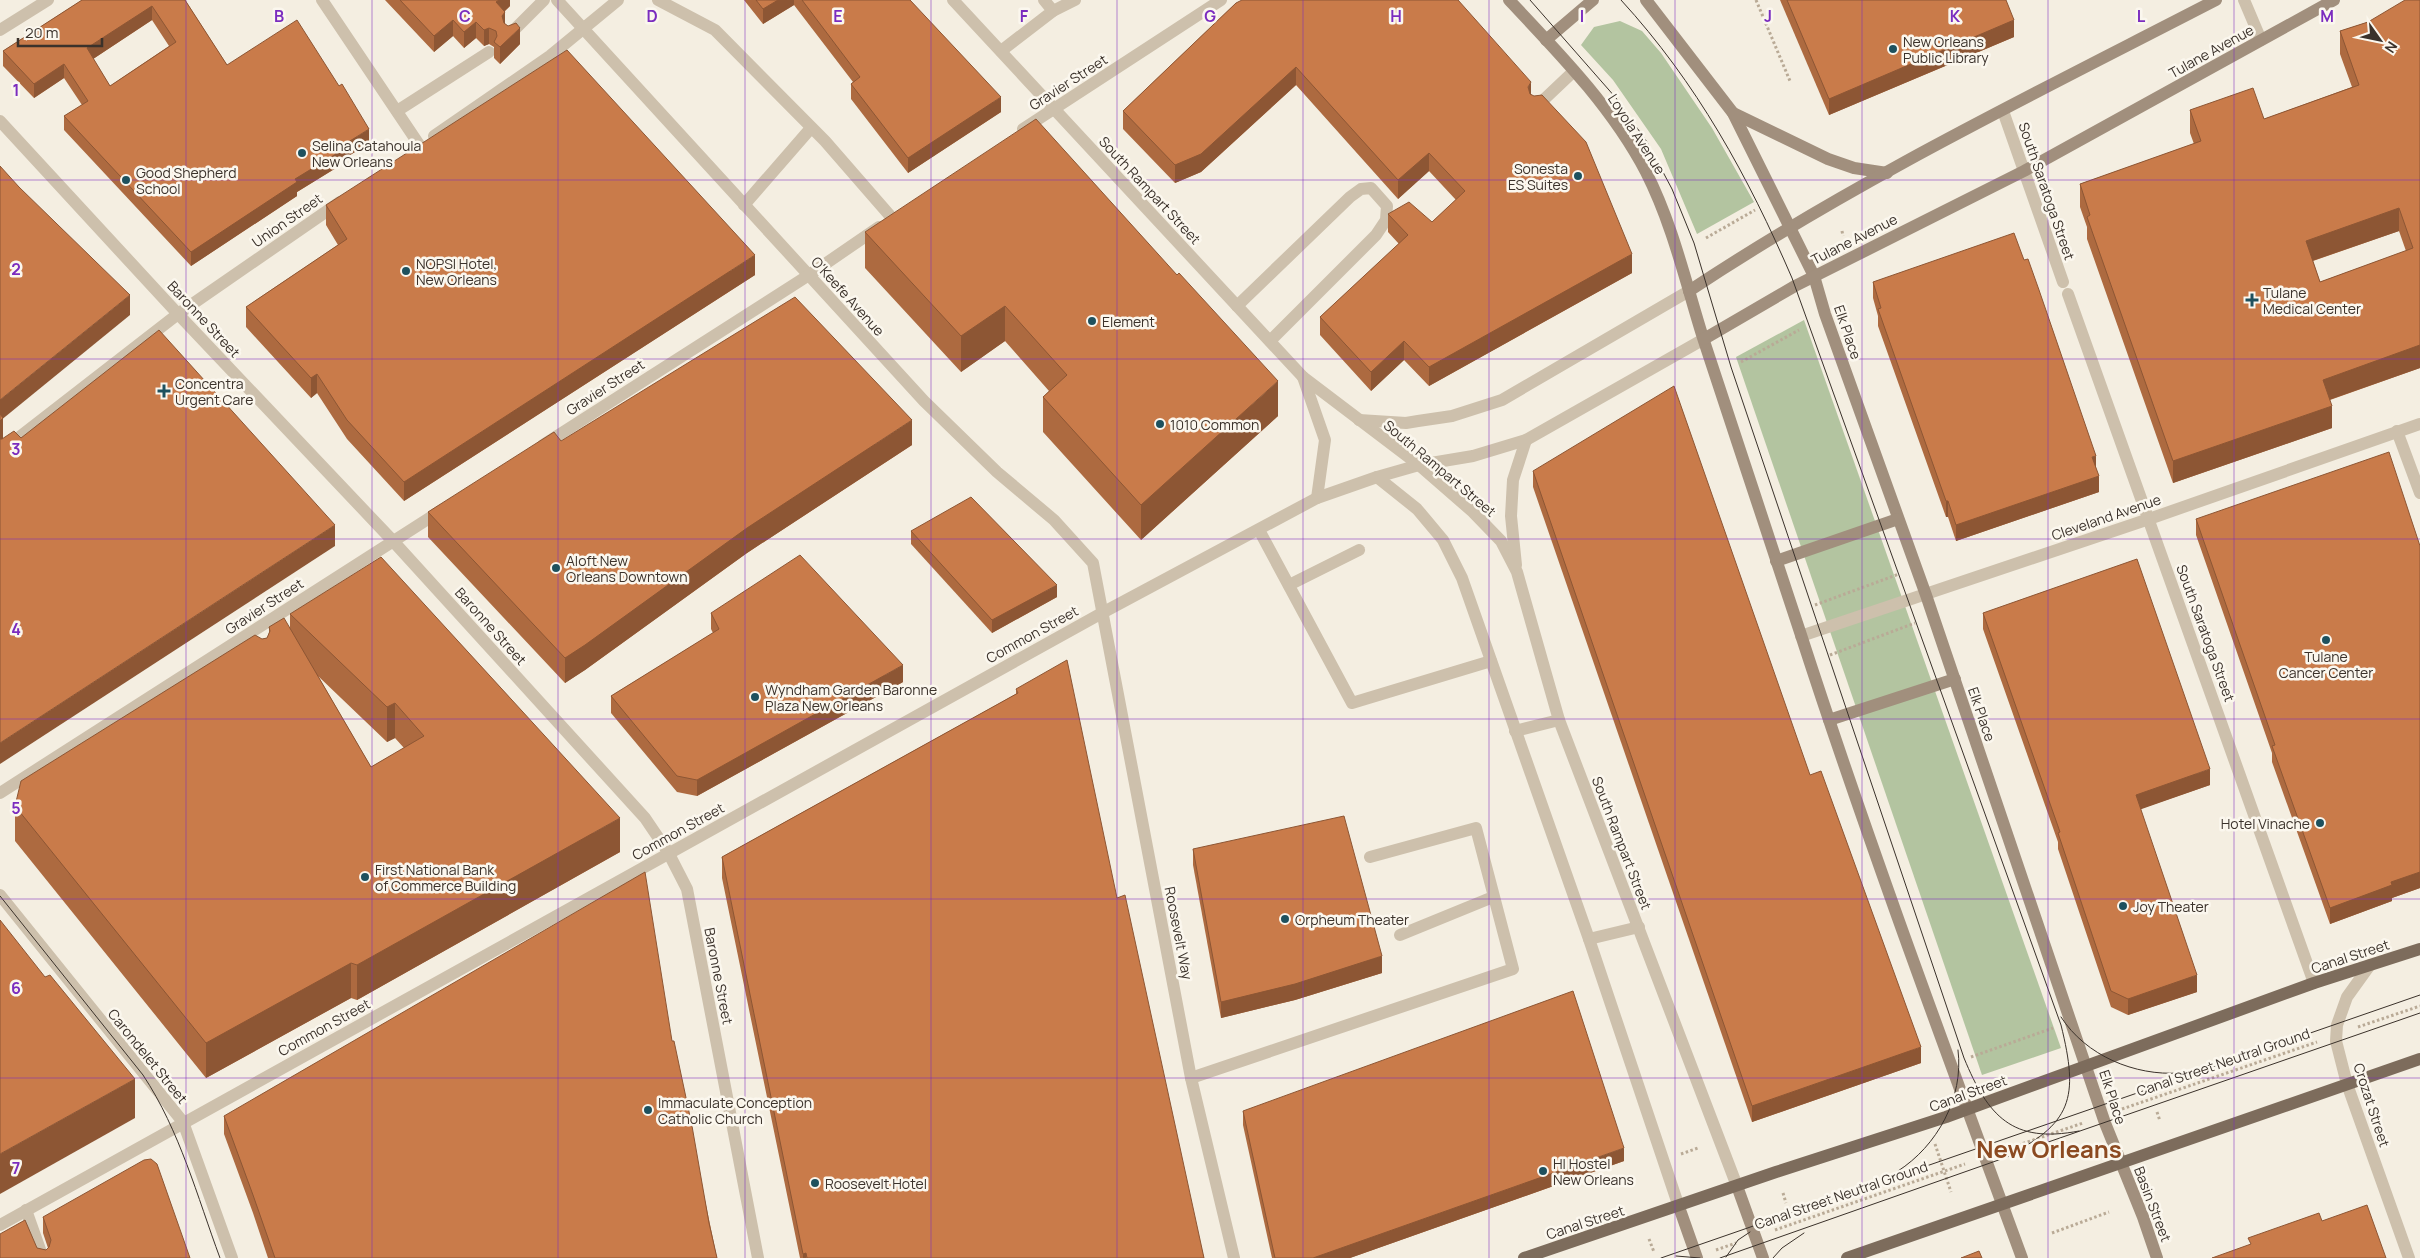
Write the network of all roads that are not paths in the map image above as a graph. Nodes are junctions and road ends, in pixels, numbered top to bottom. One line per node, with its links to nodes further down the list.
1 (48, 0): 19 (street)
2 (322, 0): 28 (street)
3 (544, 0): 20 (street)
4 (558, 0): 18 (street, O'Keefe Avenue)
5 (618, 0): 18 (street)
6 (658, 0): 32 (street)
7 (953, 0): 24 (street, South Rampart Street)
8 (1044, 0): 17 (street)
9 (1075, 0): 17 (street)
10 (1221, 0): 27 (street, Gravier Street)
11 (1509, 0): 21 (main road, Loyola Avenue)
12 (1593, 0): 21 (main road)
13 (1646, 0): 30 (main road)
14 (2216, 0): 29 (main road)
15 (2244, 0): 22 (street)
16 (2334, 0): 22 (main road, Tulane Avenue)
17 (1053, 12): 24 (street)
18 (583, 28): 28 (street); 37 (street, O'Keefe Avenue)
19 (0, 30)
20 (510, 34)
21 (1546, 40): 25 (main road, Loyola Avenue)
22 (2262, 40): 34 (main road, Tulane Avenue)
23 (489, 52): 28 (street)
24 (1002, 52): 27 (street, South Rampart Street)
25 (1574, 71): 26 (street); 42 (main road, Loyola Avenue)
26 (1536, 107)
27 (1054, 108): 33 (street, Gravier Street); 44 (street, South Rampart Street)
28 (396, 111)
29 (2003, 111): 34 (street, South Saratoga Street); 35 (main road)
30 (1733, 113): 35 (main road); 38 (main road)
31 (0, 121): 45 (street, Baronne Street)
32 (811, 128): 37 (street); 39 (street, Gravier Street)
33 (1014, 136)
34 (2024, 171): 40 (main road, Tulane Avenue); 41 (street, South Saratoga Street)
35 (1887, 173): 38 (main road)
36 (348, 196): 45 (street, Union Street)
37 (744, 205): 39 (street, O'Keefe Avenue)
38 (1790, 226): 40 (main road); 42 (main road)
39 (808, 275): 53 (street, Gravier Street); 69 (street, O'Keefe Avenue)
40 (1814, 276): 46 (main road, Tulane Avenue); 60 (main road, Elk Place)
41 (2063, 282)
42 (1689, 291): 46 (main road, Loyola Avenue); 49 (street)
43 (2068, 294): 61 (street, South Saratoga Street)
44 (1237, 306): 47 (street, South Rampart Street); 47 (street)
45 (178, 314): 54 (street, Union Street); 63 (street, Baronne Street)
46 (1704, 339): 52 (street, Tulane Avenue); 65 (main road)
47 (1270, 341): 48 (street, South Rampart Street)
48 (1303, 377): 49 (street, South Rampart Street); 58 (street)
49 (1359, 420): 55 (street, South Rampart Street)
50 (2420, 424): 51 (street, Cleveland Avenue)
51 (2397, 432): 57 (street); 61 (street, Cleveland Avenue)
52 (1526, 440): 55 (street, Tulane Avenue); 66 (street)
53 (534, 450)
54 (0, 452)
55 (1419, 465): 56 (street, Tulane Avenue); 66 (street, South Rampart Street)
56 (1377, 476): 58 (street, Common Street); 73 (street)
57 (2420, 493)
58 (1318, 498): 62 (street, Common Street)
59 (451, 504): 63 (street, Gravier Street)
60 (1898, 519): 65 (main road); 68 (main road, Elk Place)
61 (2149, 519): 68 (street, Cleveland Avenue); 88 (street, South Saratoga Street)
62 (1259, 530): 67 (street); 69 (street, Common Street)
63 (393, 541): 70 (street, Gravier Street); 79 (street, Baronne Street)
64 (1359, 550): 67 (street)
65 (1776, 561): 71 (main road)
66 (1517, 572): 75 (street, South Rampart Street)
67 (1288, 585): 73 (street)
68 (1926, 595): 71 (street, Cleveland Avenue); 74 (main road, Elk Place)
69 (1102, 612): 79 (street, Common Street); 91 (street, Roosevelt Way)
70 (244, 636): 72 (street); 78 (street, Gravier Street)
71 (1801, 636): 76 (main road)
72 (253, 651)
73 (1491, 661): 77 (street)
74 (1955, 679): 76 (main road); 90 (main road, Elk Place)
75 (1559, 720): 77 (street); 83 (street, South Rampart Street)
76 (1829, 720): 93 (main road)
77 (1515, 731): 85 (street)
78 (0, 793)
79 (668, 852): 94 (street, Common Street); 103 (street, Baronne Street)
80 (1370, 857): 82 (street)
81 (0, 895): 94 (street, Carondelet Street)
82 (1493, 897): 84 (street); 91 (street)
83 (1639, 927): 85 (street); 96 (street, South Rampart Street)
84 (1400, 934)
85 (1588, 939): 98 (street)
86 (2420, 949): 87 (main road, Canal Street)
87 (2370, 965): 88 (main road, Canal Street); 92 (street, Crozat Street)
88 (2314, 983): 90 (main road, Canal Street)
89 (2420, 1059): 92 (main road)
90 (2087, 1065): 93 (main road, Canal Street); 95 (main road, Elk Place)
91 (1191, 1078): 104 (street, Roosevelt Way)
92 (2348, 1084): 95 (main road); 111 (street, Crozat Street)
93 (1967, 1110): 96 (main road, Canal Street); 97 (main road)
94 (183, 1122): 99 (street, Common Street); 102 (street, Carondelet Street)
95 (2120, 1161): 97 (main road); 110 (main road, Basin Street)
96 (1737, 1186): 98 (main road, Canal Street); 107 (main road, South Rampart Street)
97 (2002, 1204): 108 (main road); 109 (main road)
98 (1679, 1206): 105 (main road, Canal Street); 106 (main road)
99 (26, 1210): 100 (street, Common Street); 101 (street)
100 (0, 1225)
101 (43, 1258)
102 (232, 1258)
103 (758, 1258)
104 (1234, 1258)
105 (1524, 1258)
106 (1697, 1258)
107 (1763, 1258)
108 (1847, 1258)
109 (2022, 1258)
110 (2157, 1258)
111 (2409, 1258)

